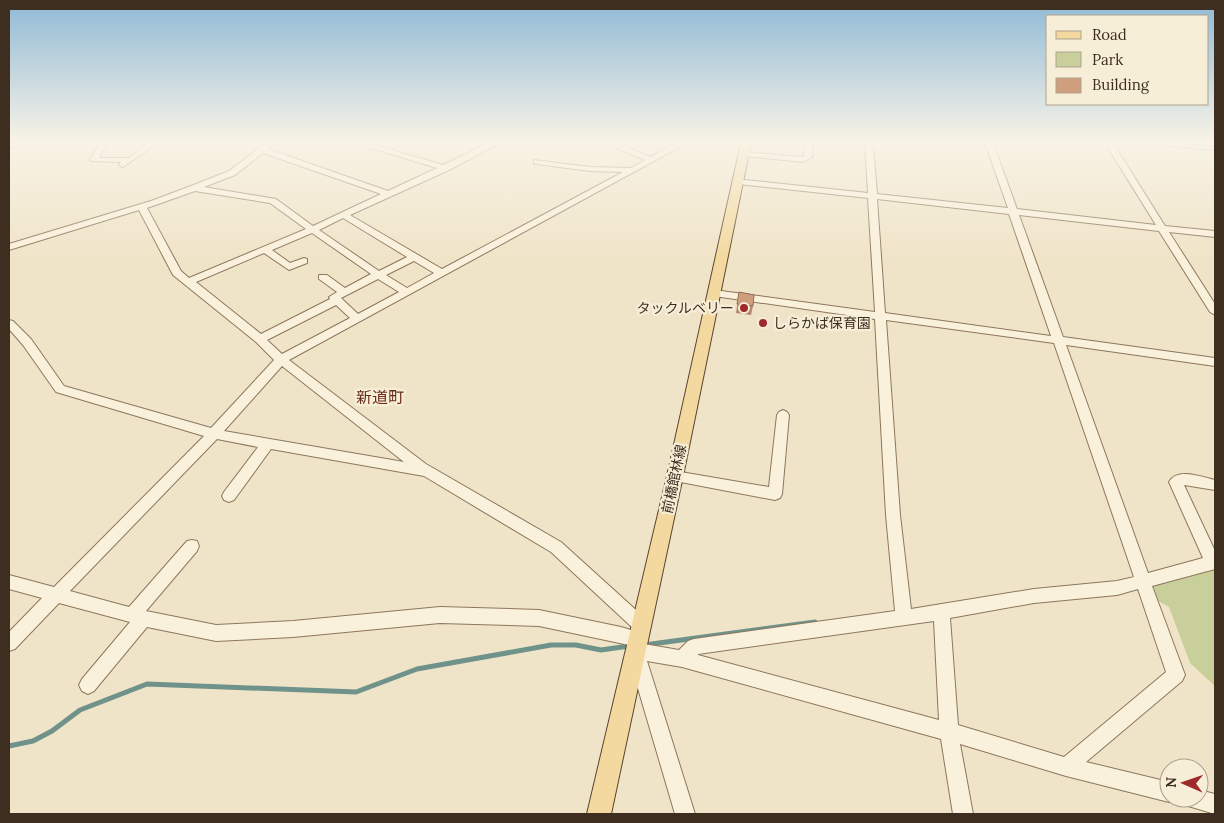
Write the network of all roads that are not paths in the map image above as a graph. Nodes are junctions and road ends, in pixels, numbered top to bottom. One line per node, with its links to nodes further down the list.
1 (211, 181): 10 (street)
2 (353, 181): 11 (street)
3 (417, 181): 11 (street)
4 (613, 181): 23 (street)
5 (738, 181): 28 (main road, 前橋館林線)
6 (742, 181): 12 (street)
7 (872, 181): 12 (street)
8 (1002, 181): 14 (street)
9 (1133, 181): 16 (street)
10 (194, 188): 13 (street); 17 (street)
11 (389, 194): 15 (street)
12 (873, 196): 14 (street); 31 (street)
13 (142, 207): 19 (street); 26 (street)
14 (1013, 212): 16 (street); 35 (street)
15 (344, 215): 17 (street); 21 (street)
16 (1163, 228): 18 (street); 30 (street)
17 (311, 230): 20 (street); 24 (street)
18 (1215, 234)
19 (9, 247)
20 (265, 249): 22 (street); 26 (street)
21 (414, 257): 23 (street); 24 (street)
22 (304, 261)
23 (441, 273): 27 (street)
24 (377, 275): 27 (street); 29 (street)
25 (323, 276): 29 (street)
26 (188, 282): 34 (street)
27 (406, 292): 32 (street)
28 (714, 293): 31 (street); 42 (main road, 前橋館林線)
29 (340, 296): 32 (street); 34 (street)
30 (1215, 312)
31 (881, 316): 35 (street); 52 (street)
32 (357, 319): 36 (street)
33 (9, 323): 39 (street)
34 (260, 339): 36 (street)
35 (1059, 340): 37 (street); 47 (street)
36 (281, 360): 39 (street); 41 (street)
37 (1215, 362)
38 (783, 415): 42 (street)
39 (214, 434): 40 (street); 49 (street)
40 (268, 443): 41 (street); 44 (street)
41 (426, 471): 53 (street)
42 (675, 476): 53 (main road, 前橋館林線)
43 (1215, 485): 46 (street)
44 (229, 496)
45 (192, 546): 51 (street)
46 (1214, 562): 47 (street)
47 (1143, 580): 50 (street); 58 (street)
48 (9, 582): 49 (street)
49 (57, 594): 51 (street); 54 (street)
50 (942, 612): 52 (street); 57 (street)
51 (138, 616): 53 (street); 56 (street)
52 (904, 617): 55 (street)
53 (638, 638): 55 (street); 60 (main road, 前橋館林線); 61 (street)
54 (9, 643)
55 (682, 658): 57 (street)
56 (88, 685)
57 (949, 732): 58 (street); 62 (street)
58 (1066, 766): 59 (street)
59 (1159, 789)
60 (599, 814)
61 (686, 814)
62 (963, 814)

